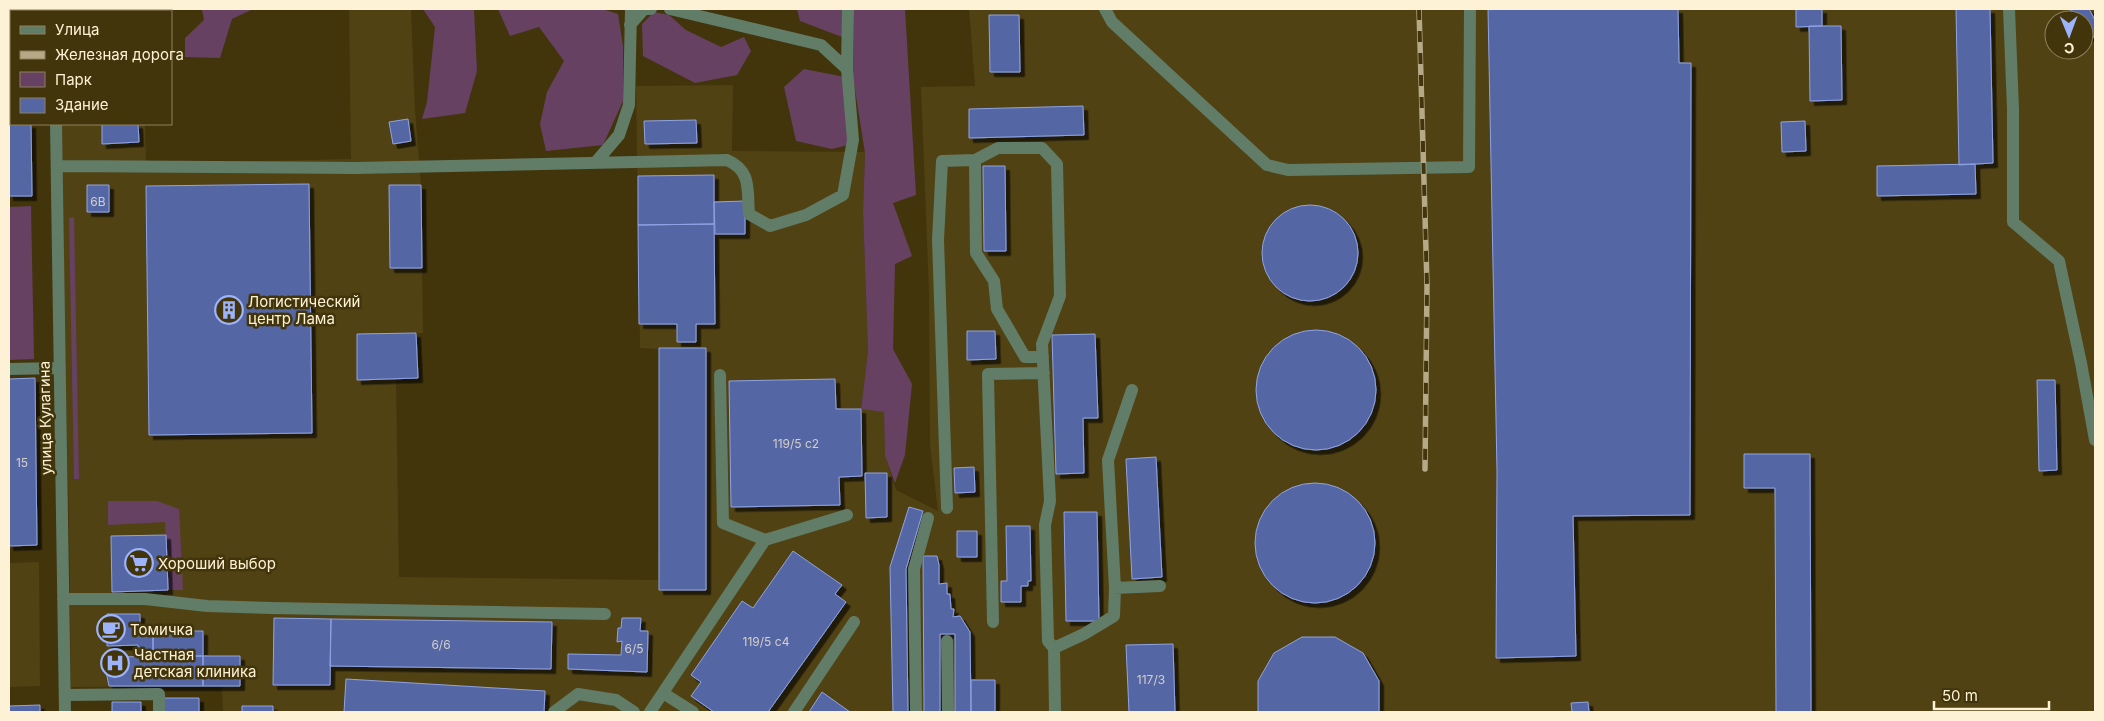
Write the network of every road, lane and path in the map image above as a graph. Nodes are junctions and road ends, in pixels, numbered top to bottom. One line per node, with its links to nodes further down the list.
1 (631, 9): 8 (street)
2 (651, 9): 8 (street)
3 (670, 9): 9 (street)
4 (848, 9): 9 (street)
5 (1105, 9): 6 (street)
6 (1470, 9)
7 (2009, 9): 20 (street)
8 (630, 25): 12 (street)
9 (847, 69): 12 (street)
10 (56, 125): 13 (street, улица Кулагина)
11 (975, 160): 14 (street); 14 (street); 21 (street)
12 (596, 162): 13 (street)
13 (57, 166): 15 (street, улица Кулагина)
14 (1043, 357): 17 (street)
15 (60, 368): 16 (street); 27 (street, улица Кулагина)
16 (9, 369)
17 (1044, 372): 30 (street); 32 (street)
18 (720, 375): 24 (street)
19 (1132, 390): 26 (street)
20 (2095, 440)
21 (948, 508)
22 (847, 514): 24 (street)
23 (928, 518): 42 (street)
24 (765, 540): 33 (street)
25 (1160, 586): 26 (street)
26 (1115, 588): 32 (street)
27 (64, 599): 28 (street); 34 (street, улица Кулагина)
28 (605, 614)
29 (854, 622): 41 (street)
30 (993, 622)
31 (948, 641): 43 (street)
32 (1054, 648): 44 (street)
33 (664, 693): 39 (street); 40 (street)
34 (65, 695): 35 (street, улица Кулагина); 36 (street)
35 (65, 712)
36 (159, 712)
37 (554, 712): 38 (street)
38 (634, 712)
39 (650, 712)
40 (693, 712)
41 (794, 712)
42 (916, 712)
43 (948, 712)
44 (1055, 712)

